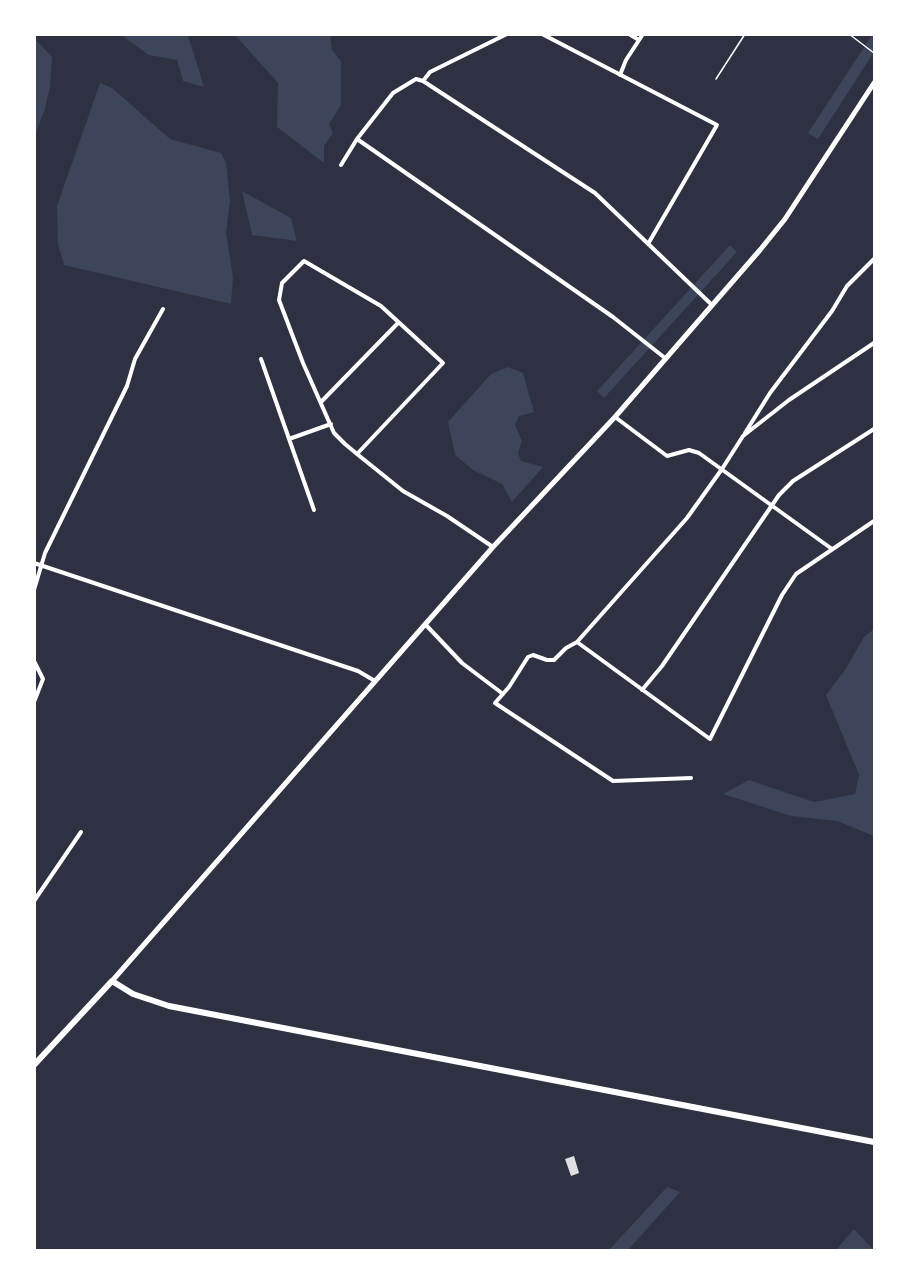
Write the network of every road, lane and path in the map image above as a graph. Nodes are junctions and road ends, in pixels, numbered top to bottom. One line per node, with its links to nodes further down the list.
1 (507, 34): 11 (street)
2 (542, 34): 9 (street)
3 (629, 34): 7 (street)
4 (643, 34): 7 (street)
5 (745, 34): 10 (lane)
6 (849, 34): 8 (lane)
7 (639, 40): 9 (street)
8 (874, 53)
9 (620, 75): 15 (street)
10 (716, 79)
11 (423, 81): 13 (street); 15 (street)
12 (874, 83): 17 (main road)
13 (357, 139): 14 (street); 21 (street)
14 (341, 165)
15 (648, 244): 17 (street)
16 (874, 258): 27 (street)
17 (712, 304): 21 (main road)
18 (163, 309): 37 (street)
19 (398, 323): 23 (street); 23 (street); 29 (street)
20 (874, 343): 27 (street)
21 (665, 358): 24 (main road)
22 (261, 359): 28 (street)
23 (321, 402): 25 (street)
24 (615, 417): 30 (street); 34 (main road)
25 (331, 424): 28 (street); 29 (street)
26 (874, 429): 31 (street)
27 (743, 436): 30 (street)
28 (289, 439): 32 (street)
29 (357, 454): 34 (street)
30 (722, 470): 31 (street); 40 (street)
31 (771, 507): 35 (street); 43 (street)
32 (314, 510)
33 (874, 521): 35 (street)
34 (493, 547): 39 (main road)
35 (832, 549): 43 (street)
36 (34, 563): 37 (street)
37 (40, 566): 38 (street); 42 (street)
38 (34, 590)
39 (425, 624): 42 (main road); 44 (street)
40 (577, 642): 43 (street); 44 (street)
41 (34, 661): 45 (street)
42 (375, 681): 49 (main road)
43 (642, 690)
44 (503, 694): 46 (street)
45 (34, 702)
46 (691, 778)
47 (81, 831): 48 (street)
48 (34, 901)
49 (112, 981): 50 (highway); 51 (highway)
50 (34, 1065)
51 (874, 1142)

